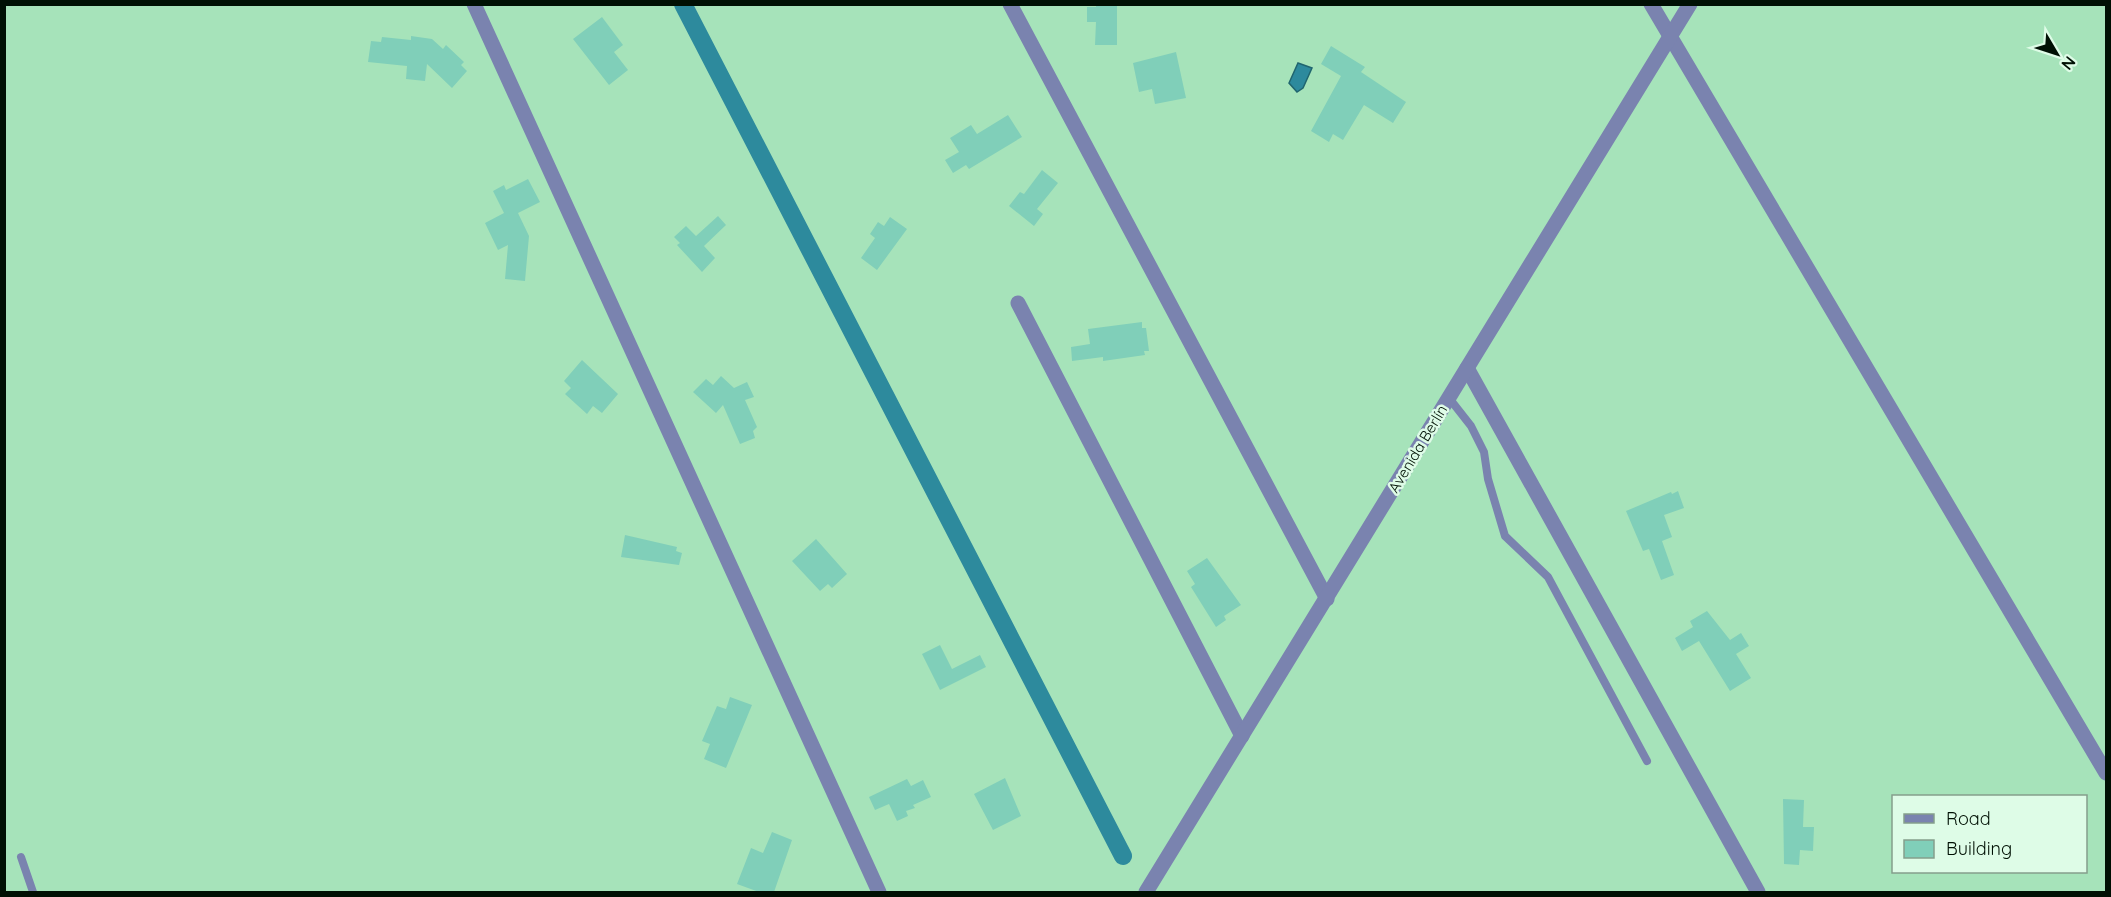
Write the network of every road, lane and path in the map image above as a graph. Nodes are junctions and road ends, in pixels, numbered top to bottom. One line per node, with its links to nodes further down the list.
1 (474, 4): 15 (street)
2 (1010, 4): 9 (street)
3 (1651, 4): 5 (street)
4 (1690, 4): 5 (street, Avenida Berlín)
5 (1670, 37): 7 (street, Avenida Berlín); 12 (street)
6 (1018, 303): 10 (street)
7 (1467, 368): 8 (street, Avenida Berlín); 17 (street)
8 (1449, 398): 9 (street, Avenida Berlín); 11 (lane)
9 (1327, 600): 10 (street, Avenida Berlín)
10 (1242, 736): 16 (street, Avenida Berlín)
11 (1647, 761)
12 (2106, 773)
13 (21, 856): 14 (lane)
14 (33, 892)
15 (879, 892)
16 (1146, 892)
17 (1758, 892)

